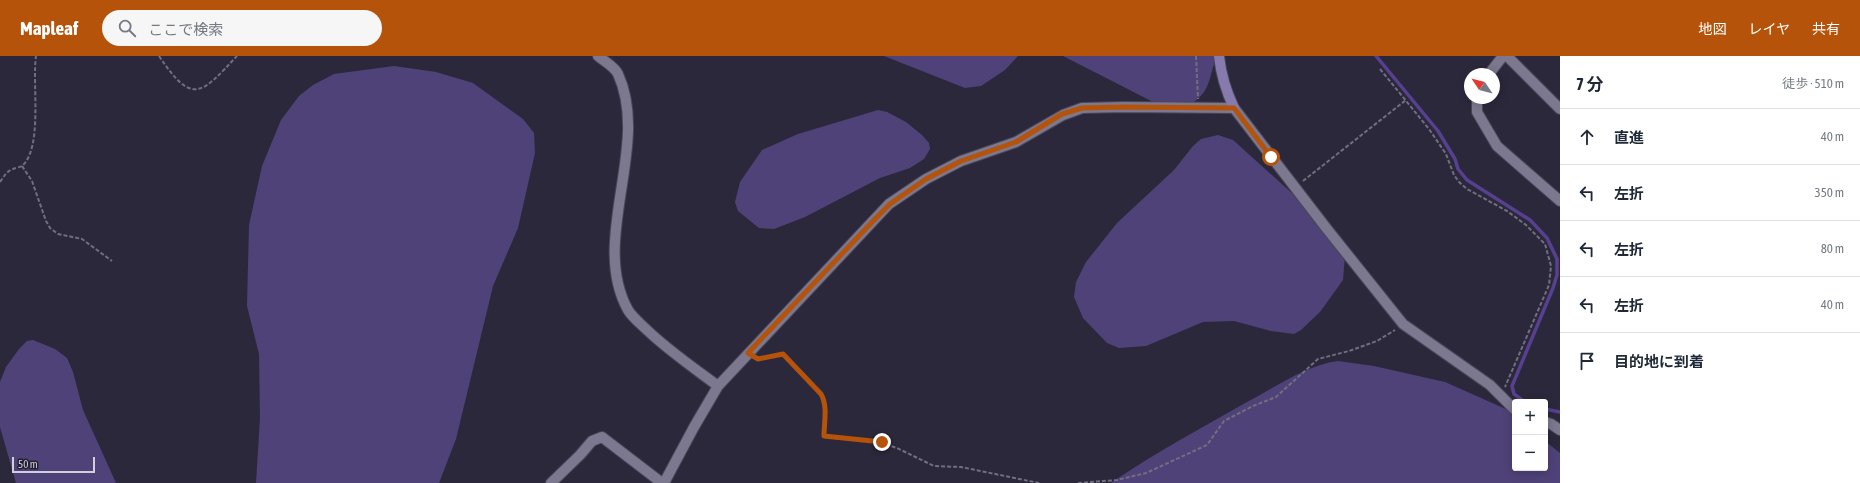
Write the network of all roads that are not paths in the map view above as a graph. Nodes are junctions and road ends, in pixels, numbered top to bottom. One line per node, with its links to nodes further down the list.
1 (598, 56): 10 (street)
2 (1219, 56): 8 (street)
3 (1503, 56): 5 (street)
4 (1507, 56): 7 (street)
5 (1494, 68)
6 (1477, 104): 9 (street)
7 (1559, 106)
8 (1234, 108): 10 (street); 11 (street)
9 (1560, 201)
10 (718, 386): 15 (street)
11 (1512, 407)
12 (1548, 423): 13 (street)
13 (1560, 430)
14 (551, 483): 15 (street)
15 (663, 483)

